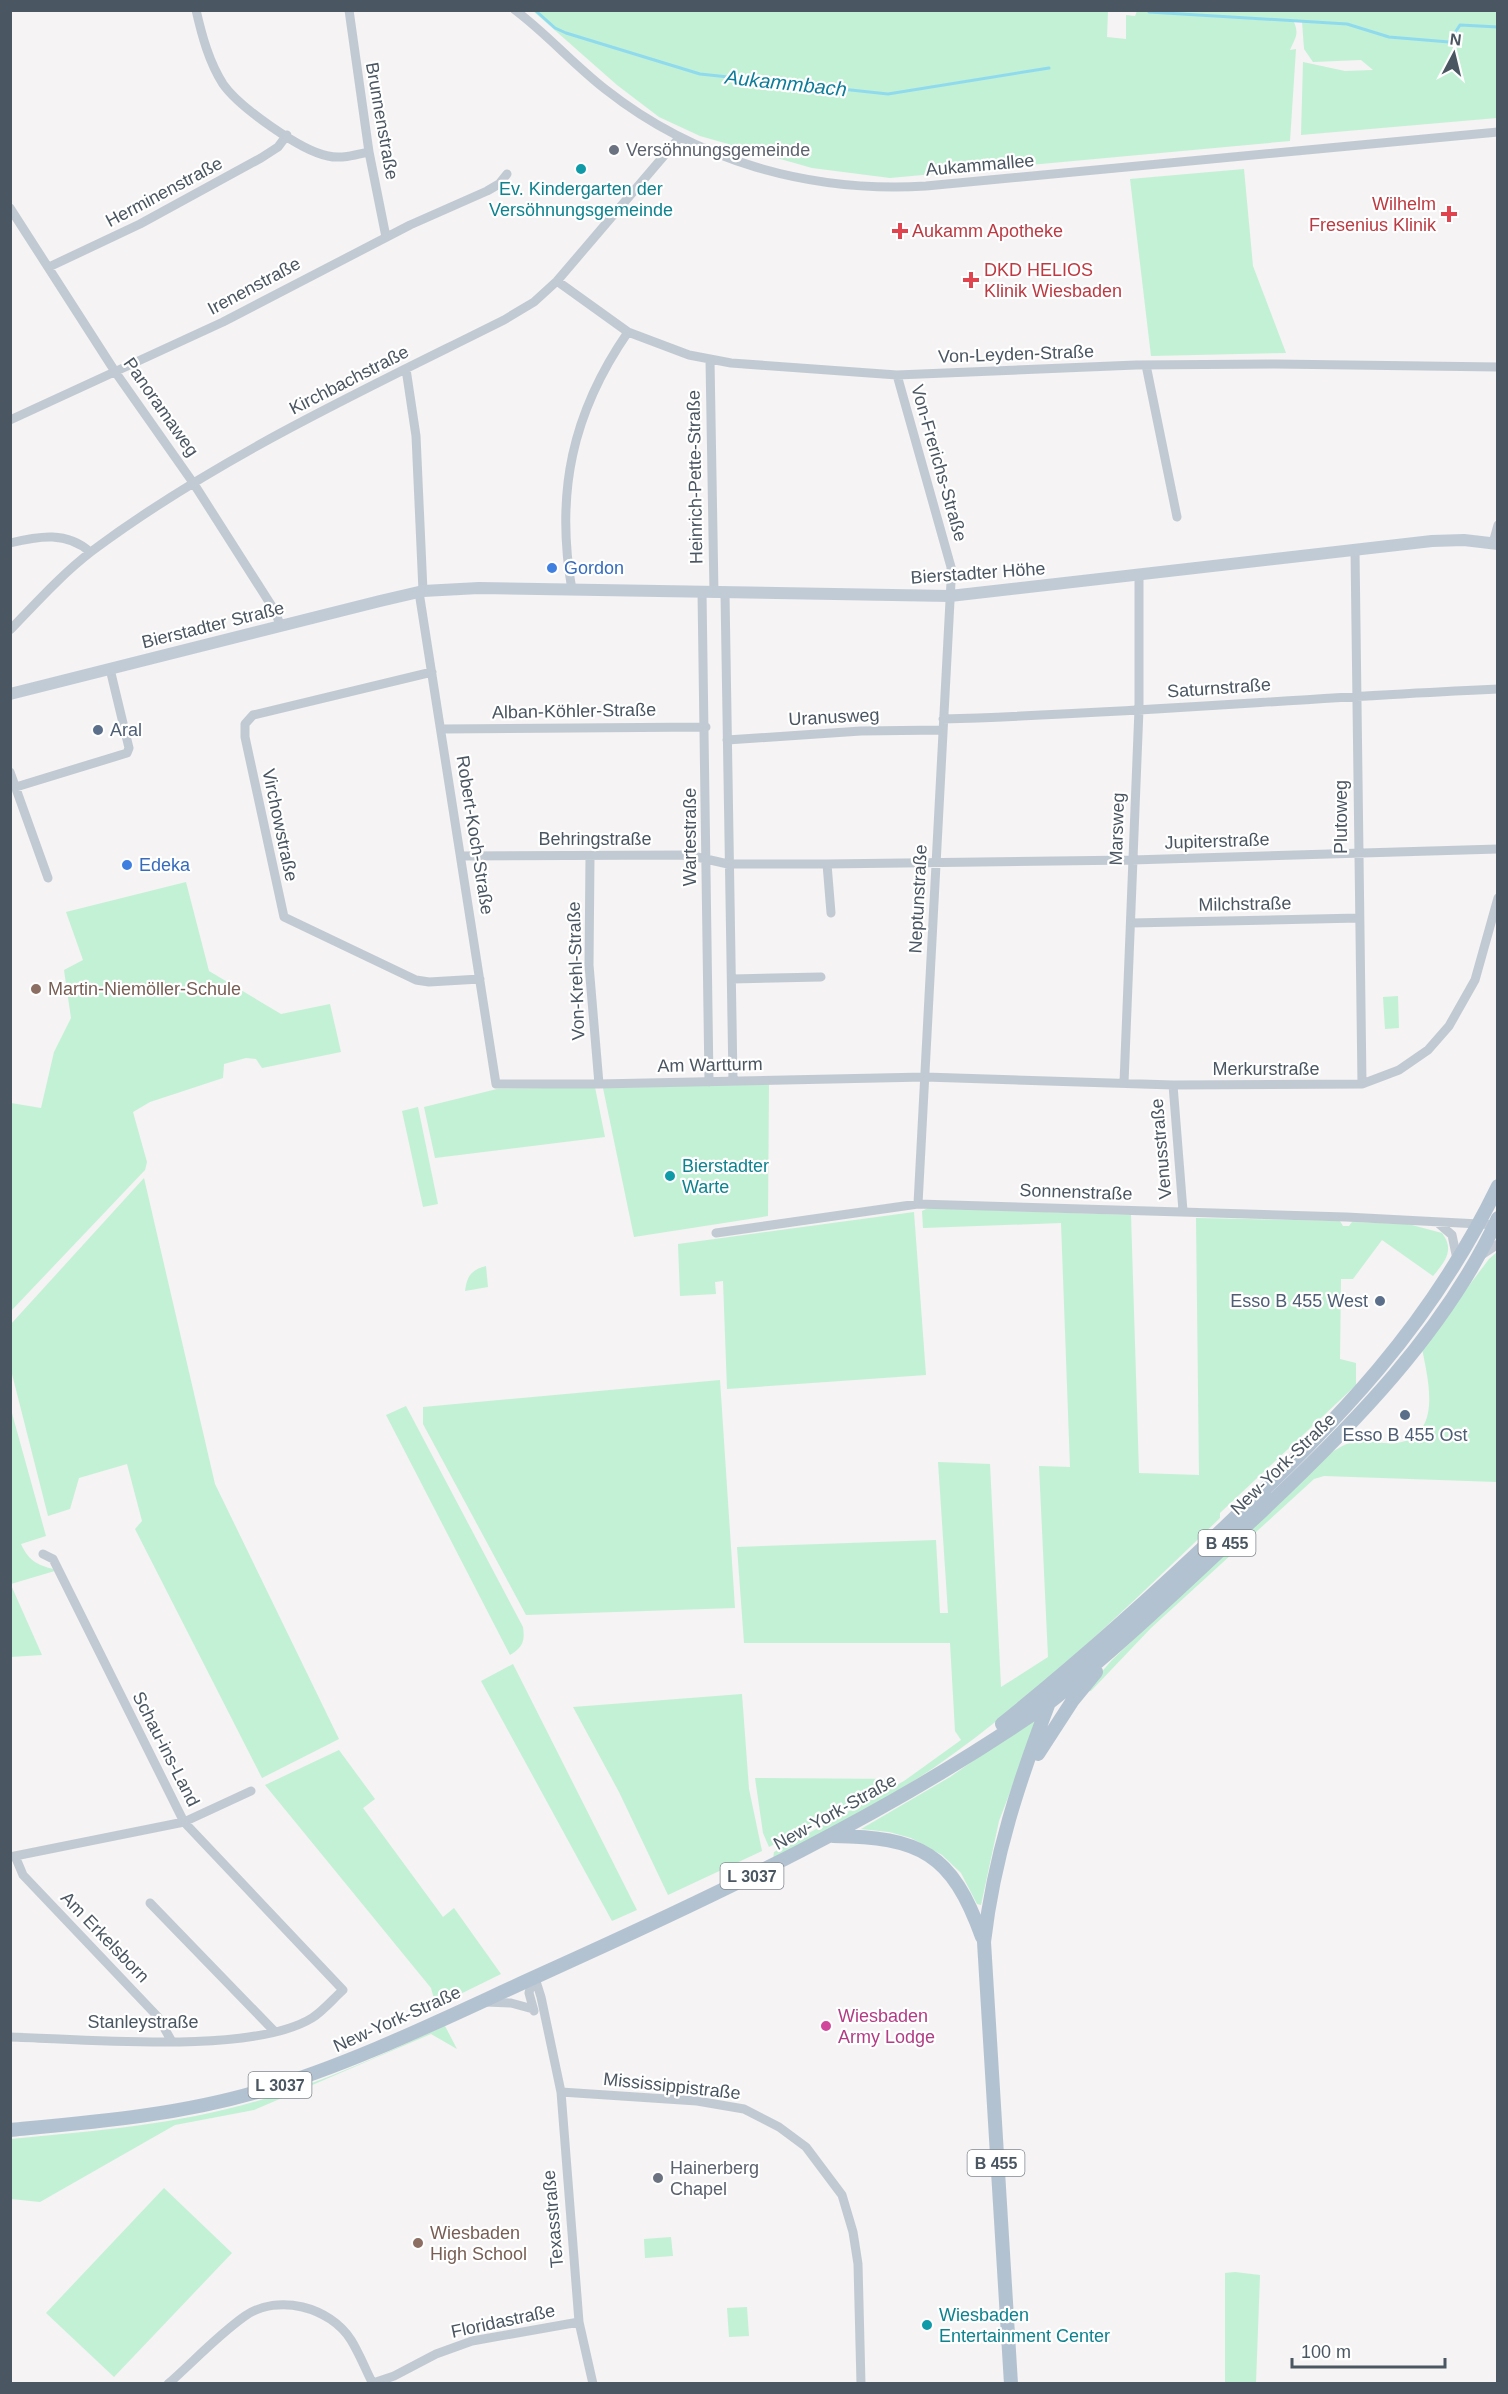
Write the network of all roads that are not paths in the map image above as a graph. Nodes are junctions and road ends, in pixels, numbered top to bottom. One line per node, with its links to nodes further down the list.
1 (196, 10): 5 (street)
2 (349, 10): 7 (street, Brunnenstraße)
3 (515, 10): 6 (street, Aukammallee)
4 (1497, 132): 6 (street, Aukammallee)
5 (287, 135): 7 (street); 11 (street, Herminenstraße)
6 (680, 137): 12 (street, Kirchbachstraße)
7 (369, 152): 10 (street, Brunnenstraße)
8 (507, 174): 10 (street, Irenenstraße)
9 (10, 208): 11 (street, Panoramaweg)
10 (386, 237): 18 (street, Irenenstraße)
11 (49, 267): 18 (street, Panoramaweg)
12 (557, 281): 13 (street, Von-Leyden-Straße); 17 (street, Kirchbachstraße)
13 (628, 332): 14 (street, Von-Leyden-Straße); 29 (street)
14 (710, 360): 19 (street, Von-Leyden-Straße); 31 (street, Heinrich-Pette-Straße)
15 (1146, 365): 16 (street, Von-Leyden-Straße); 19 (street, Von-Leyden-Straße); 22 (street)
16 (1497, 367)
17 (406, 369): 21 (street, Kirchbachstraße); 30 (street)
18 (116, 373): 20 (street, Irenenstraße); 21 (street, Panoramaweg)
19 (897, 375): 32 (street, Von-Frerichs-Straße)
20 (10, 420)
21 (194, 484): 27 (street, Kirchbachstraße); 33 (street, Panoramaweg)
22 (1177, 517)
23 (1497, 525): 25 (street)
24 (10, 543): 27 (street)
25 (1495, 544): 26 (main road, Bierstadter Höhe)
26 (1355, 550): 28 (main road, Bierstadter Höhe); 39 (street, Plutoweg)
27 (90, 552): 34 (street, Kirchbachstraße)
28 (1138, 575): 32 (main road, Bierstadter Höhe); 40 (street, Marsweg)
29 (572, 590): 30 (main road, Bierstadter Höhe); 31 (main road, Bierstadter Höhe)
30 (421, 592): 33 (main road, Bierstadter Straße); 36 (street, Robert-Koch-Straße)
31 (714, 593): 32 (main road, Bierstadter Höhe); 42 (street, Wartestraße); 45 (street, Wartestraße)
32 (950, 596): 41 (street, Neptunstraße)
33 (281, 626): 35 (main road, Bierstadter Straße)
34 (10, 630)
35 (110, 669): 38 (main road, Bierstadter Straße); 47 (street)
36 (432, 672): 43 (street, Robert-Koch-Straße); 63 (street, Virchowstraße)
37 (1497, 689): 39 (street, Saturnstraße)
38 (10, 694)
39 (1358, 695): 40 (street, Saturnstraße); 49 (street, Plutoweg)
40 (1139, 709): 41 (street, Saturnstraße); 53 (street, Marsweg)
41 (943, 719): 44 (street, Neptunstraße)
42 (706, 726): 43 (street, Alban-Köhler-Straße); 52 (street, Wartestraße)
43 (442, 729): 50 (street, Robert-Koch-Straße)
44 (942, 730): 45 (street, Uranusweg); 54 (street, Neptunstraße)
45 (727, 740): 55 (street, Wartestraße)
46 (10, 772): 47 (street)
47 (16, 787): 57 (street)
48 (1497, 849): 49 (street, Jupiterstraße)
49 (1358, 853): 53 (street, Jupiterstraße); 60 (street, Plutoweg)
50 (462, 856): 51 (street, Behringstraße); 63 (street, Robert-Koch-Straße)
51 (590, 857): 52 (street, Behringstraße); 70 (street, Von-Krehl-Straße)
52 (706, 858): 55 (street, Behringstraße); 67 (street, Wartestraße)
53 (1132, 860): 54 (street, Jupiterstraße); 61 (street, Marsweg)
54 (937, 862): 56 (street, Jupiterstraße); 65 (street, Neptunstraße)
55 (728, 864): 56 (street, Behringstraße); 64 (street, Wartestraße)
56 (827, 864): 59 (street)
57 (48, 878)
58 (1497, 898): 71 (street, Merkurstraße)
59 (831, 913)
60 (1359, 918): 61 (street, Milchstraße); 71 (street, Plutoweg)
61 (1131, 923): 68 (street, Marsweg)
62 (821, 977): 64 (street)
63 (480, 979): 69 (street, Robert-Koch-Straße)
64 (732, 979): 66 (street, Wartestraße)
65 (925, 1077): 66 (street, Am Wartturm); 68 (street, Merkurstraße); 74 (street, Neptunstraße)
66 (733, 1081): 67 (street, Am Wartturm)
67 (709, 1082): 70 (street, Am Wartturm)
68 (1124, 1083): 72 (street, Merkurstraße)
69 (496, 1084): 70 (street, Am Wartturm)
70 (599, 1084)
71 (1362, 1084): 72 (street, Merkurstraße)
72 (1173, 1085): 75 (street, Venusstraße)
73 (1497, 1186): 78 (main road, B 455)
74 (918, 1204): 75 (street, Sonnenstraße); 79 (street, Sonnenstraße)
75 (1183, 1211): 76 (street, Sonnenstraße)
76 (1437, 1222): 78 (street, Sonnenstraße); 81 (street)
77 (1496, 1223): 78 (street, Sonnenstraße); 82 (main road, B 455)
78 (1477, 1224): 81 (main road, B 455)
79 (716, 1233)
80 (1497, 1244): 82 (street)
81 (1457, 1259): 85 (main road, New-York-Straße / B 455)
82 (1476, 1259): 84 (main road, New-York-Straße / B 455)
83 (43, 1554): 90 (street, Schau-ins-Land)
84 (1123, 1640): 86 (main road, New-York-Straße / L 3037); 88 (main road, B 455)
85 (1068, 1670): 86 (main road, B 455); 87 (main road, L 3037)
86 (1049, 1703): 87 (main road, New-York-Straße / L 3037); 88 (main road, B 455)
87 (939, 1773): 91 (main road, New-York-Straße / L 3037)
88 (1021, 1782): 94 (main road, B 455)
89 (251, 1791): 90 (street)
90 (184, 1822): 92 (street); 96 (street, Schau-ins-Land)
91 (833, 1836): 94 (main road); 95 (main road, New-York-Straße / L 3037)
92 (13, 1856): 102 (street, Am Erkelsborn)
93 (150, 1903): 100 (street)
94 (984, 1942): 110 (main road, B 455)
95 (533, 1978): 97 (main road, New-York-Straße / L 3037); 98 (street); 99 (street)
96 (343, 1990): 100 (street, Stanleystraße)
97 (478, 2003): 98 (street); 104 (main road, New-York-Straße / L 3037)
98 (533, 2009): 99 (street)
99 (545, 2023): 103 (street, Texasstraße)
100 (275, 2032): 102 (street, Stanleystraße)
101 (10, 2037): 102 (street, Stanleystraße)
102 (171, 2040)
103 (561, 2092): 105 (street, Texasstraße); 109 (street, Mississippistraße)
104 (10, 2130)
105 (579, 2322): 106 (street, Floridastraße); 108 (street, Texasstraße)
106 (371, 2383): 107 (street)
107 (168, 2384)
108 (593, 2384)
109 (861, 2384)
110 (1011, 2384)

